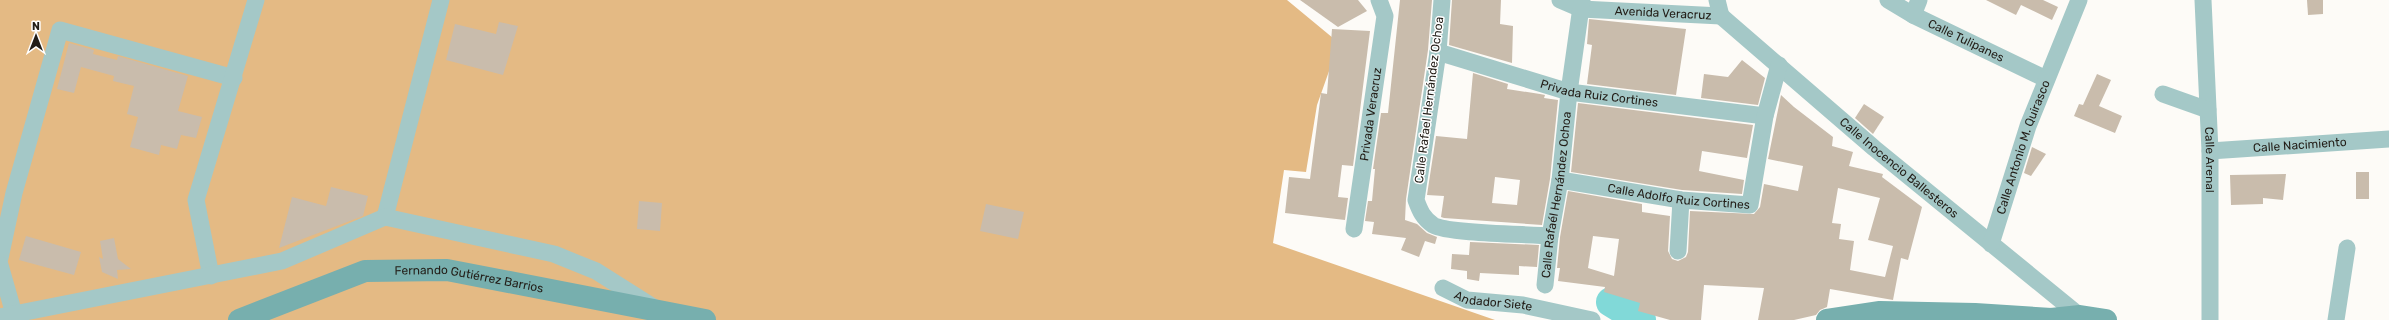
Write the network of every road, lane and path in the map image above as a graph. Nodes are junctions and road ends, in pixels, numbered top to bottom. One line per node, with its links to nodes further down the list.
1 (256, 0): 15 (street)
2 (441, 0): 26 (street)
3 (1379, 0): 27 (street, Privada Veracruz)
4 (1442, 0): 13 (street, Calle Rafael Hernández Ochoa)
5 (1560, 0): 10 (street, Avenida Veracruz)
6 (1888, 0): 12 (street, Calle Tulipanes)
7 (1920, 0): 12 (street)
8 (2079, 0): 16 (street, Calle Antonio M. Quirasco)
9 (2202, 0): 19 (street, Calle Arenal)
10 (1582, 5): 11 (street, Avenida Veracruz); 17 (street, Calle Rafaél Hernández Ochoa)
11 (1719, 8): 14 (street, Calle Inocencio Ballesteros)
12 (1913, 15): 16 (street, Calle Tulipanes)
13 (1438, 52): 17 (street, Privada Ruiz Cortines); 28 (street, Calle Rafael Hernández Ochoa)
14 (1779, 65): 20 (street, Calle Adolfo Ruiz Cortines); 29 (street, Calle Inocencio Ballesteros)
15 (234, 78): 24 (street); 34 (street)
16 (2046, 79): 29 (street, Calle Antonio M. Quirasco)
17 (1569, 92): 20 (street, Privada Ruiz Cortines); 23 (street, Calle Rafaél Hernández Ochoa)
18 (2163, 94): 19 (street)
19 (2208, 110): 22 (street, Calle Arenal)
20 (1764, 116): 25 (street, Calle Adolfo Ruiz Cortines)
21 (2389, 139): 22 (street, Calle Nacimiento)
22 (2210, 151): 46 (street, Calle Arenal)
23 (1560, 180): 25 (street, Calle Adolfo Ruiz Cortines); 28 (street, Calle Rafaél Hernández Ochoa)
24 (7, 189): 32 (street)
25 (1681, 200): 31 (street)
26 (386, 217): 34 (street); 37 (street)
27 (1354, 229)
28 (1550, 236): 35 (street, Calle Rafaél Hernández Ochoa)
29 (1991, 244): 39 (street, Calle Inocencio Ballesteros)
30 (2347, 248): 47 (street)
31 (1678, 251)
32 (0, 258)
33 (0, 265): 38 (street)
34 (211, 276): 38 (street)
35 (1545, 285)
36 (1443, 288): 42 (street, Andador Siete)
37 (659, 310): 40 (main road, Fernando Gutiérrez Barrios); 41 (main road, Fernando Gutiérrez Barrios)
38 (7, 315)
39 (2080, 318): 44 (main road); 45 (main road)
40 (239, 320)
41 (705, 320)
42 (1592, 320)
43 (1827, 320): 44 (main road)
44 (2052, 320)
45 (2106, 320)
46 (2210, 320)
47 (2336, 320)

